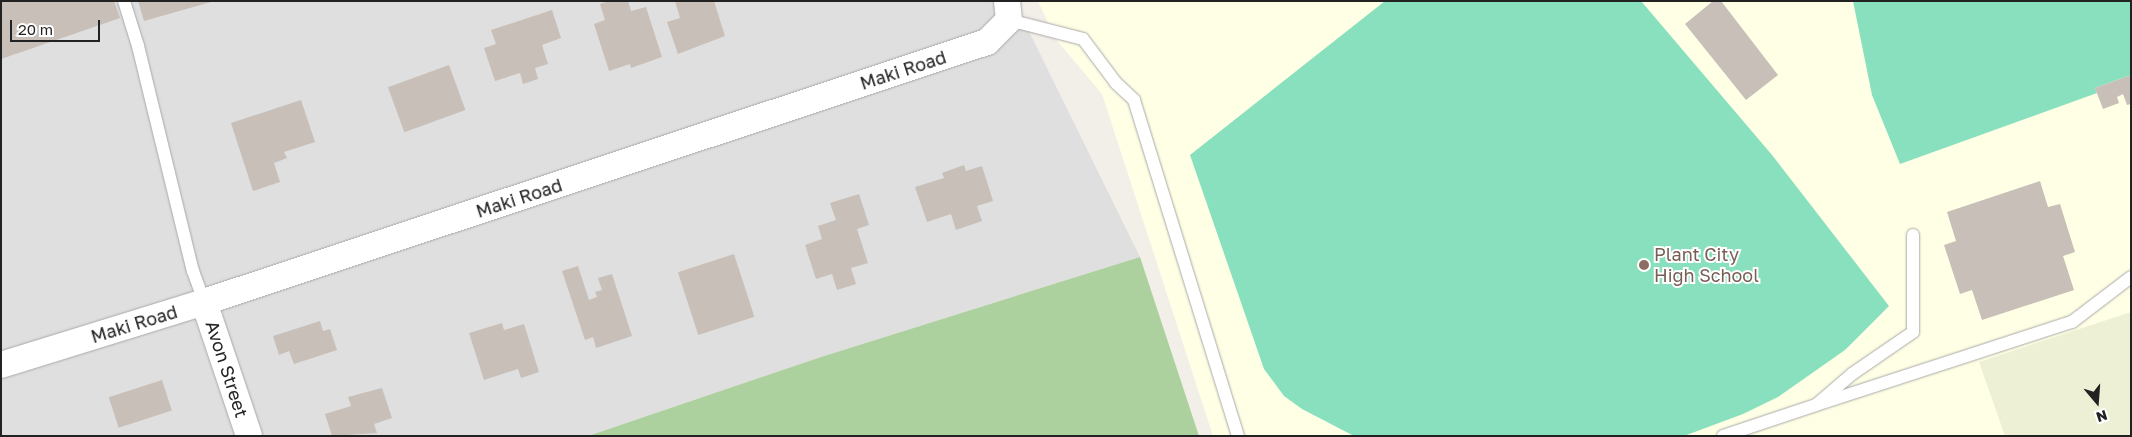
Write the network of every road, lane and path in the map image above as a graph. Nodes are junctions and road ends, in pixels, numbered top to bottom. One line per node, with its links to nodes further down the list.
1 (124, 1): 5 (lane)
2 (1008, 10): 5 (street, Maki Road); 9 (lane)
3 (1913, 234): 7 (lane)
4 (2131, 277): 7 (lane)
5 (204, 302): 6 (street, Maki Road); 8 (street, Avon Street)
6 (1, 365)
7 (1816, 405): 10 (lane)
8 (249, 436)
9 (1238, 436)
10 (1723, 436)

